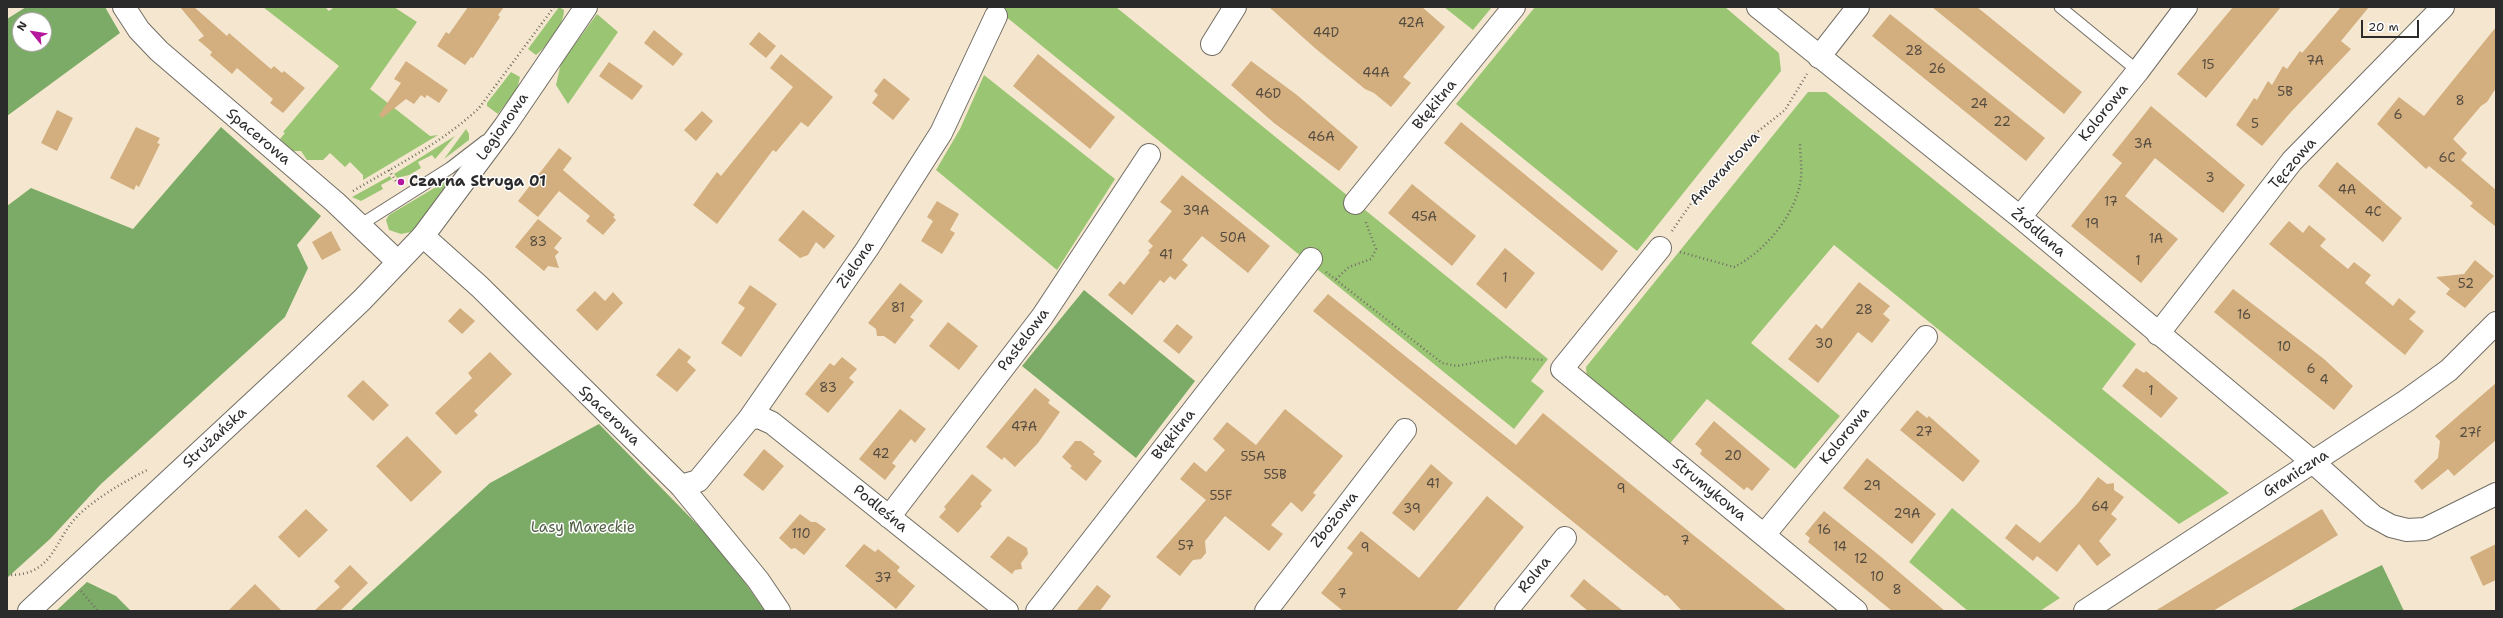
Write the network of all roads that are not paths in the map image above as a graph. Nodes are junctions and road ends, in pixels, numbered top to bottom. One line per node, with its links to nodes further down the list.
1 (124, 7): 18 (street, Spacerowa)
2 (1235, 7): 11 (street)
3 (1514, 7): 16 (street, Błękitna)
4 (1758, 7): 12 (street, Źródlana)
5 (1858, 7): 12 (street)
6 (2060, 7): 13 (lane)
7 (2186, 7): 13 (street, Kolorowa)
8 (2443, 7): 24 (street, Tęczowa)
9 (581, 9): 14 (street, Legionowa)
10 (996, 16): 26 (street, Zielona)
11 (1212, 44)
12 (1819, 56): 17 (street, Źródlana)
13 (2138, 71): 17 (street, Kolorowa)
14 (504, 126): 18 (lane); 19 (street, Legionowa)
15 (1149, 155): 31 (street, Pastelowa)
16 (1360, 211)
17 (2020, 218): 24 (street, Źródlana)
18 (360, 225): 22 (street, Spacerowa)
19 (423, 236): 22 (street, Legionowa); 29 (street, Spacerowa)
20 (1660, 248): 32 (street, Strumykowa)
21 (1311, 259): 37 (street, Błękitna)
22 (398, 262): 34 (street, Strużańska)
23 (2496, 324): 28 (street, Graniczna)
24 (2158, 334): 28 (street, Źródlana)
25 (1926, 338): 32 (street, Kolorowa)
26 (749, 419): 29 (street, Zielona); 31 (street, Podleśna)
27 (1405, 430): 38 (street, Zbożowa)
28 (2314, 463): 30 (street, Źródlana); 41 (street, Graniczna)
29 (681, 486): 35 (street, Spacerowa)
30 (2496, 494)
31 (889, 517): 36 (street, Podleśna)
32 (1764, 535): 40 (street, Strumykowa)
33 (1565, 538): 39 (street, Rolna)
34 (29, 611)
35 (778, 611)
36 (1006, 611)
37 (1037, 611)
38 (1266, 611)
39 (1506, 611)
40 (1856, 611)
41 (2085, 611)

